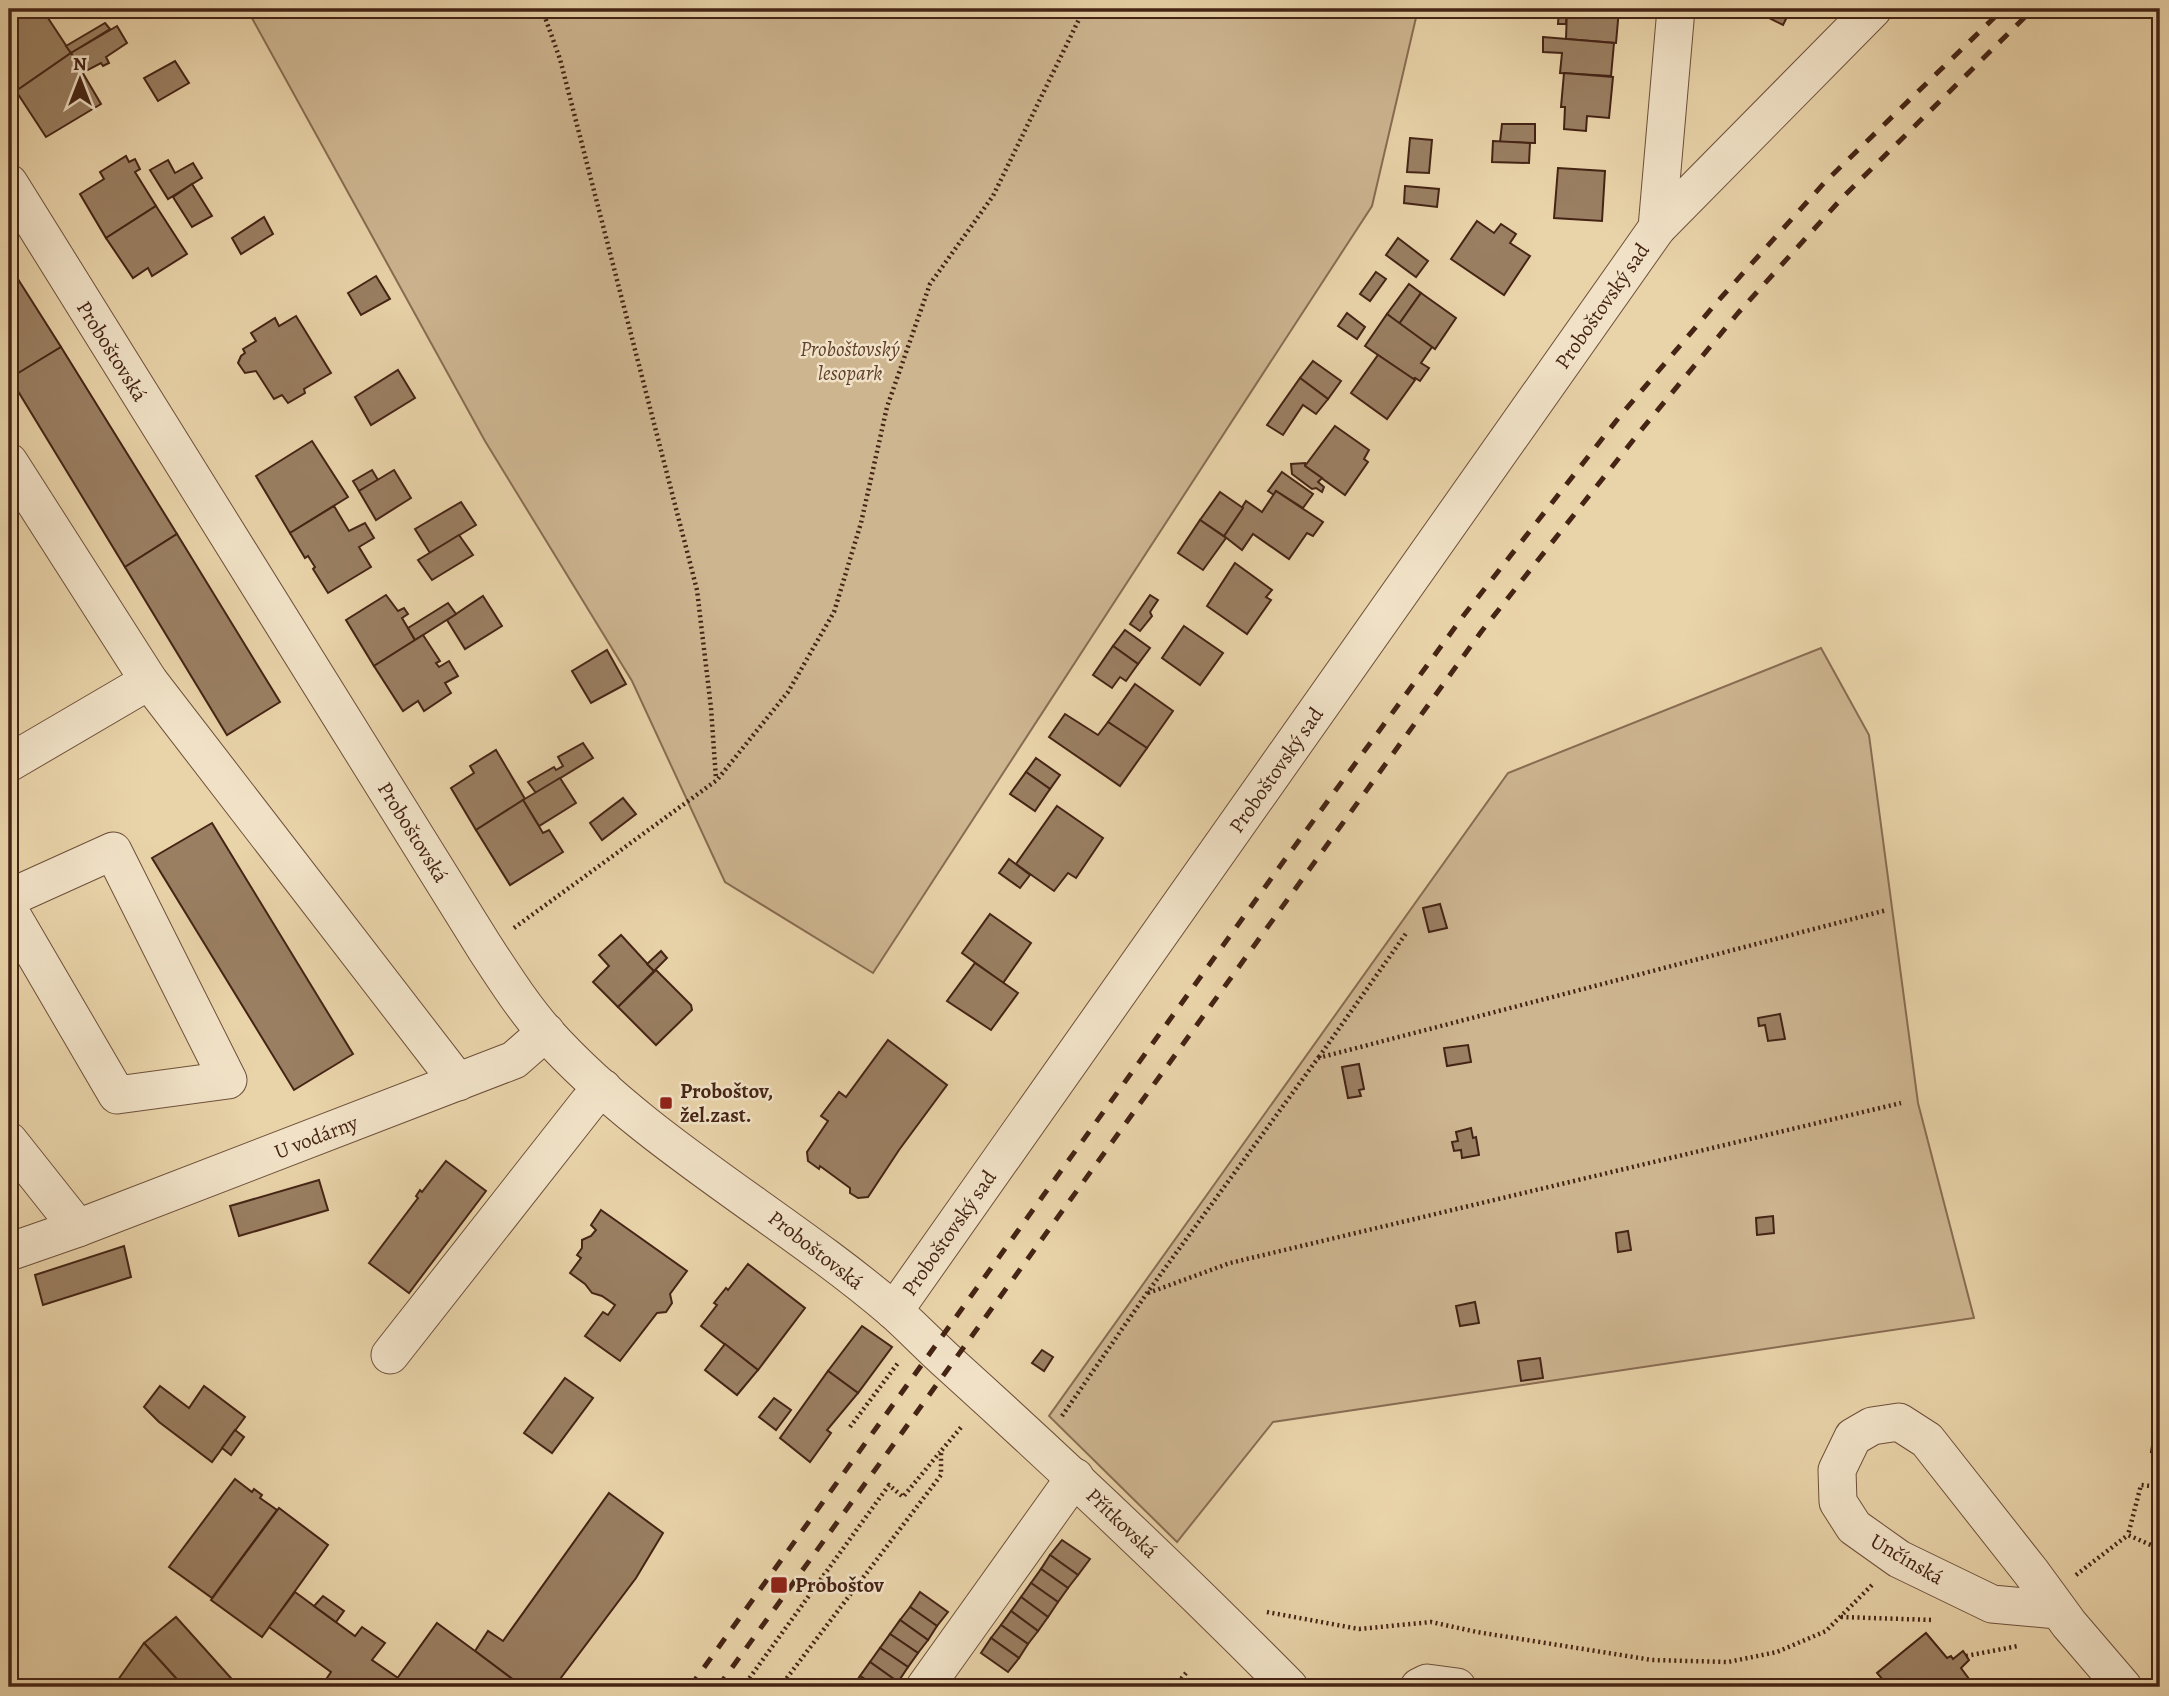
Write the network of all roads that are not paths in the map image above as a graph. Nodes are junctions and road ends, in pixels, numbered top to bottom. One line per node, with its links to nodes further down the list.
1 (1676, 9): 4 (street, Proboštovský sad)
2 (1873, 9): 4 (street, Proboštovský sad)
3 (9, 183): 10 (street, Proboštovská)
4 (1657, 228): 16 (street, Proboštovský sad)
5 (9, 462): 6 (street)
6 (149, 681): 7 (street); 11 (street)
7 (9, 763)
8 (9, 898): 9 (street)
9 (9, 910)
10 (546, 1032): 11 (street, U vodárny); 12 (street, Proboštovská)
11 (458, 1082): 14 (street, U vodárny)
12 (603, 1088): 16 (street, Proboštovská); 17 (street)
13 (9, 1141): 14 (street)
14 (79, 1228): 15 (street, U vodárny)
15 (9, 1252)
16 (907, 1323): 18 (street, Proboštovská)
17 (390, 1355)
18 (950, 1364): 19 (street, Přítkovská)
19 (1075, 1477): 21 (street); 22 (street, Přítkovská)
20 (2057, 1610): 20 (street, Unčínská); 25 (street, Unčínská)
21 (925, 1687)
22 (1289, 1687)
23 (1419, 1687): 24 (street)
24 (1457, 1687)
25 (2123, 1687)

